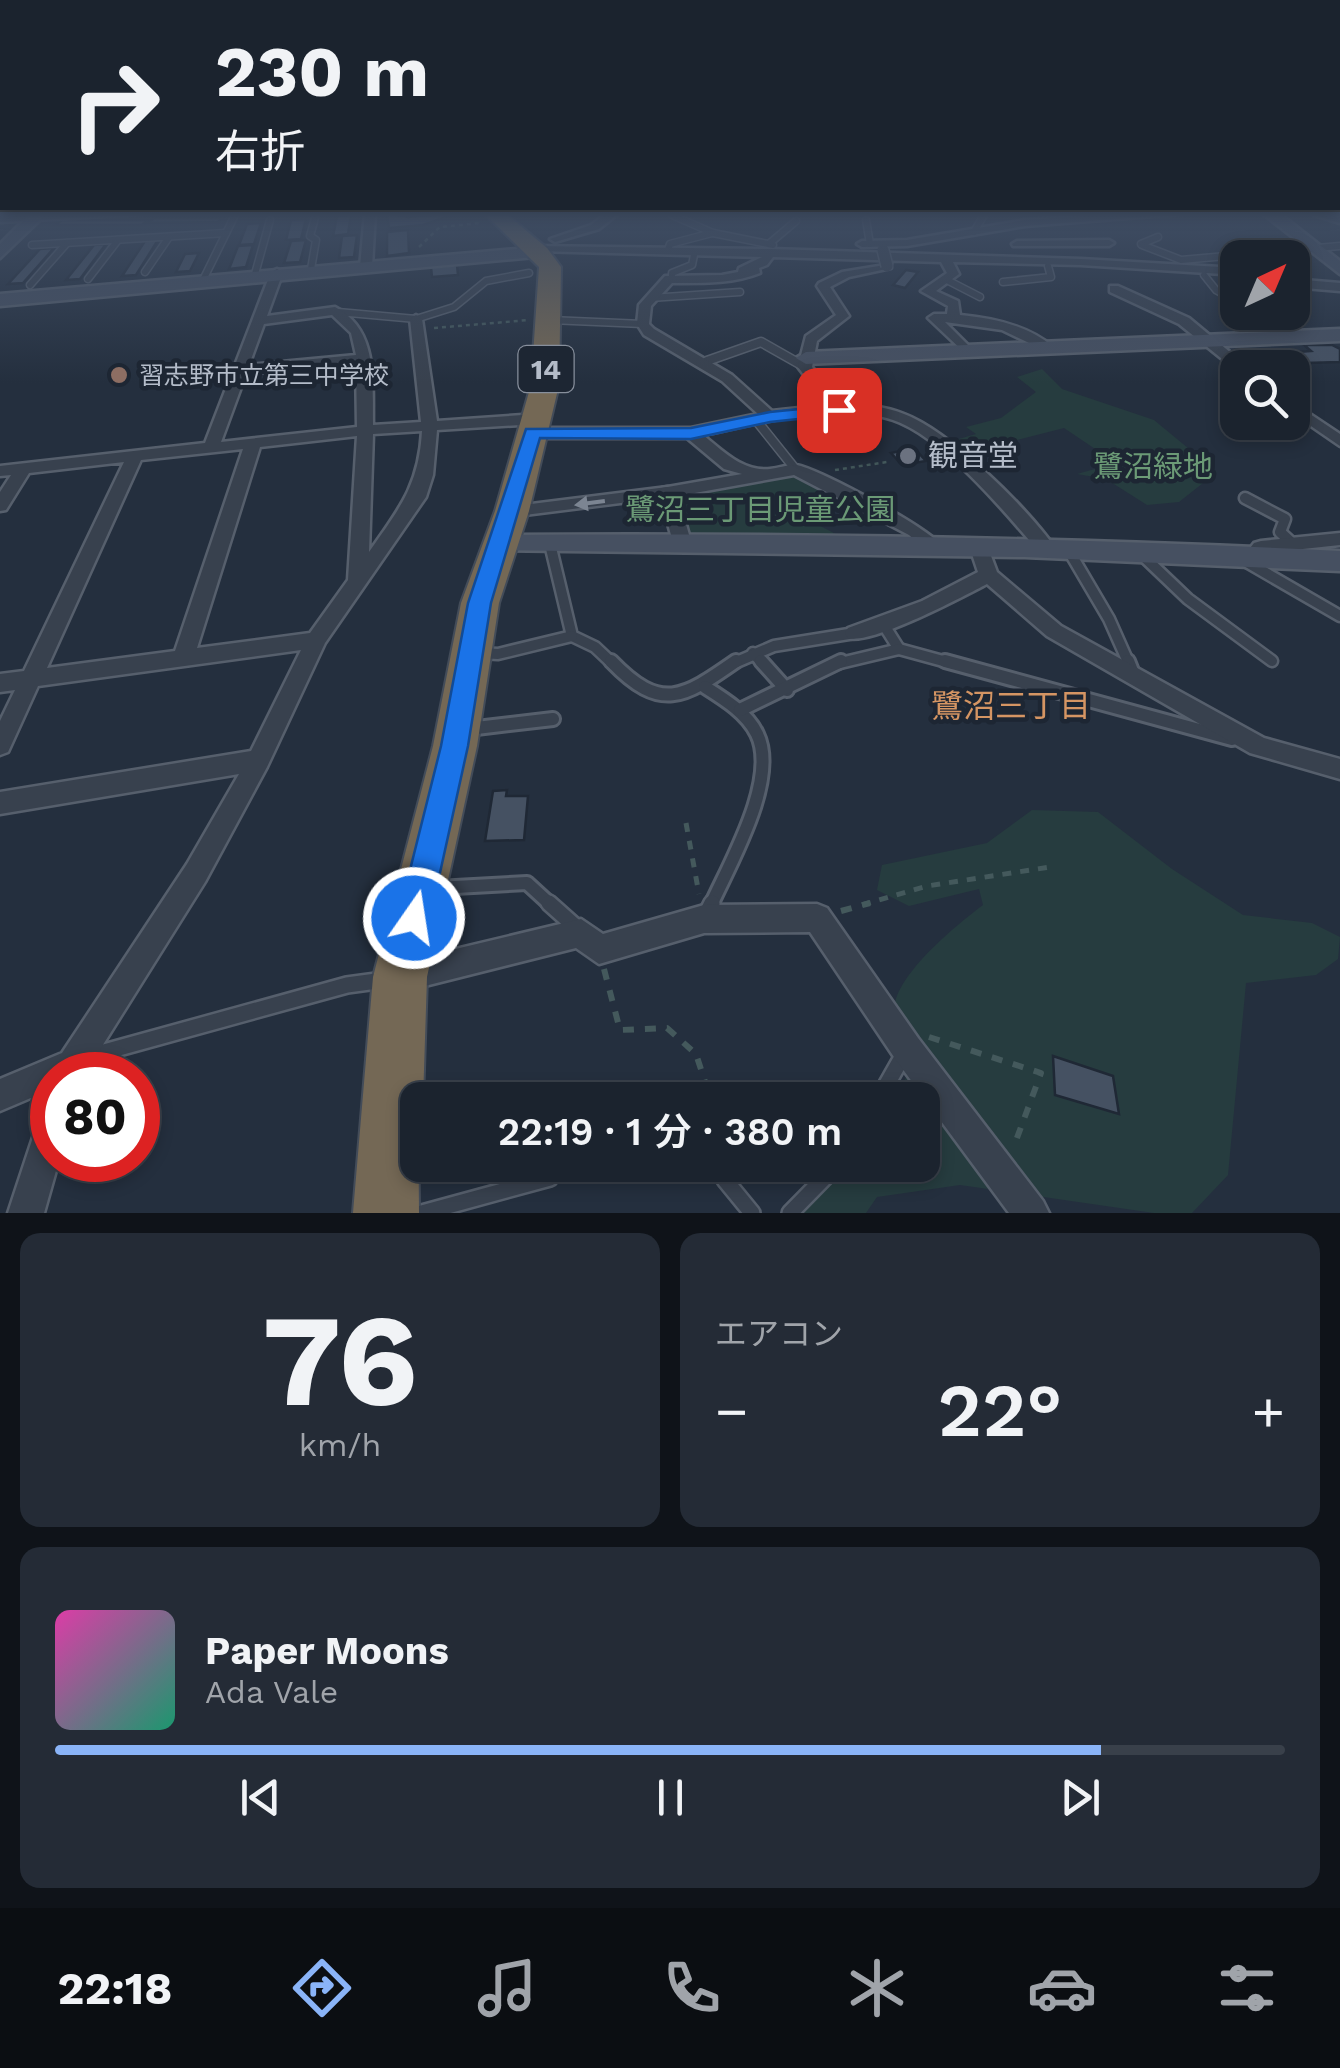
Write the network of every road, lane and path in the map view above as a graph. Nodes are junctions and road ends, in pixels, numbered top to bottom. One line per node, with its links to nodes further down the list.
1 (44, 270): 30 (lane)
2 (95, 270): 24 (lane)
3 (208, 270): 26 (lane)
4 (256, 270): 17 (lane)
5 (307, 270): 18 (street)
6 (325, 270): 18 (street)
7 (508, 270): 41 (lane)
8 (550, 270): 40 (highway, 14)
9 (680, 270): 23 (lane)
10 (744, 270): 19 (street)
11 (761, 270): 19 (street)
12 (874, 270): 50 (street, bridge)
13 (951, 270): 25 (street)
14 (1049, 270): 27 (lane)
15 (1111, 270): 21 (street)
16 (1173, 270): 20 (street)
17 (255, 274): 18 (street); 26 (street)
18 (276, 274): 26 (street); 39 (street)
19 (748, 274): 23 (street)
20 (1220, 274)
21 (1204, 275): 22 (street); 33 (lane)
22 (1220, 275)
23 (672, 278): 36 (street)
24 (88, 279)
25 (945, 279): 34 (lane); 38 (street)
26 (203, 280): 35 (street)
27 (1002, 282)
28 (1310, 282): 29 (street)
29 (1340, 284)
30 (30, 285)
31 (1114, 288): 44 (street)
32 (740, 292): 36 (lane)
33 (1220, 292)
34 (980, 297)
35 (0, 298)
36 (650, 298): 42 (street)
37 (338, 312): 39 (street); 41 (lane); 48 (street)
38 (953, 318): 45 (street); 46 (street)
39 (262, 320): 51 (street)
40 (549, 320): 41 (path); 42 (lane); 56 (highway, 14)
41 (416, 324): 55 (street)
42 (643, 324): 49 (street)
43 (1340, 335): 44 (street)
44 (1207, 340): 45 (street); 47 (street)
45 (1046, 347): 46 (street)
46 (966, 350): 50 (street)
47 (1220, 350)
48 (363, 358): 51 (street); 57 (street)
49 (707, 361): 50 (lane); 53 (street)
50 (806, 362): 52 (street)
51 (242, 370): 61 (street)
52 (839, 410): 53 (street); 77 (street)
53 (763, 418): 58 (street); 66 (lane)
54 (1310, 422): 59 (street)
55 (434, 426): 56 (street); 57 (street); 82 (street)
56 (534, 426): 58 (street); 71 (highway, 14)
57 (369, 430): 60 (street); 82 (street)
58 (691, 433): 67 (street)
59 (1340, 442)
60 (253, 443): 61 (street); 91 (street)
61 (211, 448): 62 (street)
62 (134, 456): 64 (street); 94 (street)
63 (887, 462): 66 (path)
64 (24, 468): 65 (street); 70 (street)
65 (0, 471)
66 (804, 472): 67 (street); 76 (street)
67 (766, 475): 68 (street)
68 (668, 492): 71 (lane, one-way to 71); 73 (street)
69 (1245, 498): 75 (lane)
70 (0, 506)
71 (506, 528): 74 (street); 89 (highway, 14)
72 (1340, 540): 75 (street)
73 (682, 542): 74 (street); 76 (street)
74 (550, 544): 86 (lane)
75 (1293, 544): 79 (street)
76 (936, 548): 80 (street)
77 (1058, 550): 78 (street); 80 (street); 93 (lane)
78 (1139, 551): 79 (street); 92 (lane)
79 (1244, 556): 81 (street); 83 (lane)
80 (984, 561): 84 (street); 93 (street)
81 (1340, 561)
82 (356, 580): 87 (street)
83 (1340, 616)
84 (882, 622): 85 (street); 88 (lane)
85 (855, 633): 90 (lane)
86 (572, 636): 89 (lane); 96 (lane)
87 (316, 640): 91 (street); 103 (street)
88 (899, 649): 97 (lane); 102 (lane)
89 (468, 653): 100 (highway, 14)
90 (752, 653): 96 (lane); 97 (lane)
91 (184, 658): 94 (street)
92 (1272, 661)
93 (1134, 676): 102 (street)
94 (32, 679): 95 (street); 101 (street)
95 (0, 683)
96 (705, 686): 98 (lane)
97 (787, 690): 98 (lane)
98 (740, 710): 110 (lane)
99 (552, 719): 100 (lane)
100 (457, 730): 108 (highway, 14)
101 (0, 745)
102 (1258, 746): 104 (street)
103 (259, 760): 105 (street); 114 (street)
104 (1340, 769)
105 (0, 802)
106 (686, 822): 110 (path)
107 (1050, 867): 109 (path)
108 (421, 888): 111 (lane); 112 (highway, 14)
109 (817, 918): 110 (street); 113 (street)
110 (704, 919): 111 (street)
111 (590, 941): 112 (street); 116 (path)
112 (400, 977): 115 (lane); 126 (highway, 14)
113 (918, 1043): 117 (lane); 120 (street); 120 (path)
114 (82, 1052)
115 (96, 1052)
116 (705, 1082)
117 (891, 1082)
118 (30, 1084): 119 (street)
119 (0, 1095)
120 (1002, 1177): 130 (street)
121 (35, 1182): 125 (street)
122 (535, 1182): 127 (lane)
123 (727, 1182): 128 (lane)
124 (820, 1182): 129 (lane)
125 (26, 1213)
126 (386, 1213)
127 (422, 1213)
128 (752, 1213)
129 (790, 1213)
130 (1031, 1213)

